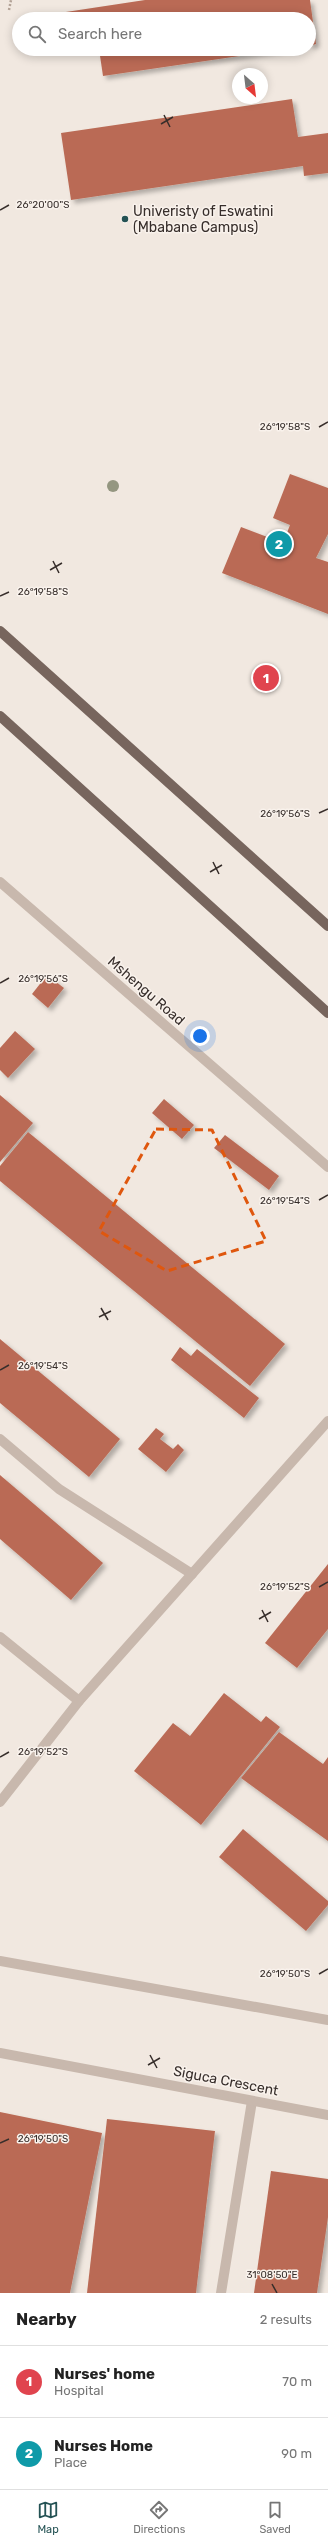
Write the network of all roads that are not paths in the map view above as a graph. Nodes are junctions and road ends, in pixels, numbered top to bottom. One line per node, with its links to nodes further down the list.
1 (0, 631): 4 (main road)
2 (0, 716): 5 (main road)
3 (0, 882): 6 (street, Mshengu Road)
4 (328, 926)
5 (328, 1013)
6 (328, 1167)
7 (328, 1420): 9 (street)
8 (0, 1439): 9 (street)
9 (192, 1574): 11 (street)
10 (0, 1637): 11 (street)
11 (79, 1701): 12 (street)
12 (0, 1802)
13 (0, 1961): 14 (street)
14 (328, 2020)
15 (0, 2053): 16 (street, Siguca Crescent)
16 (252, 2101): 17 (street, Siguca Crescent); 18 (street)
17 (328, 2115)
18 (221, 2293)

